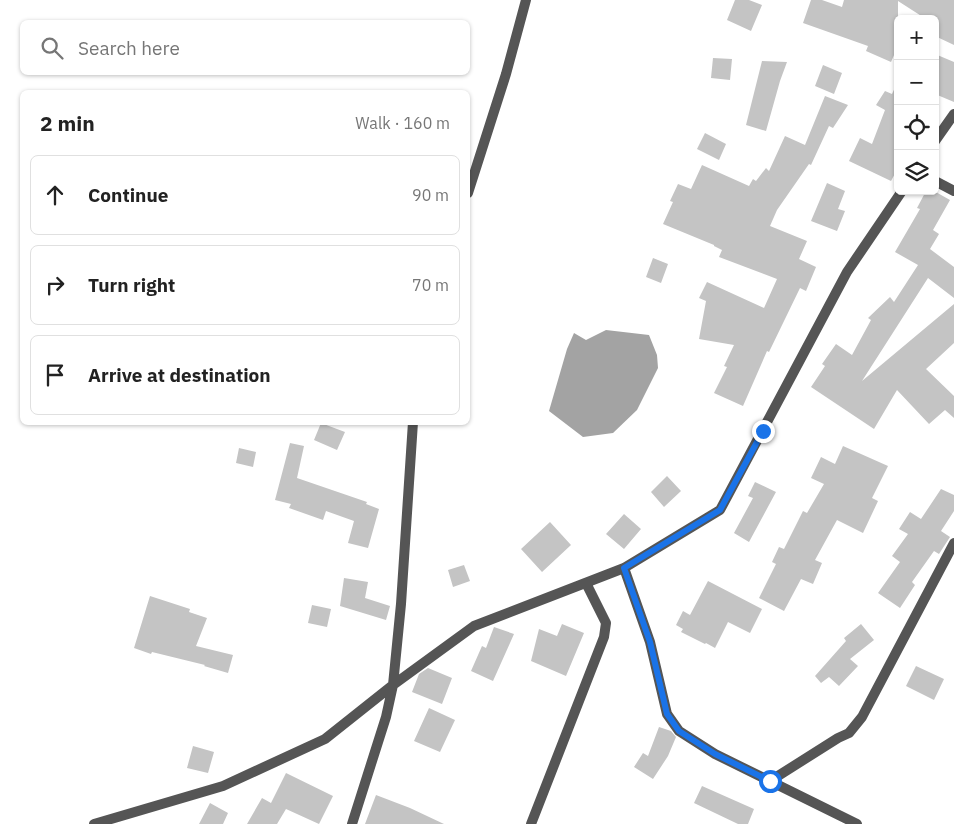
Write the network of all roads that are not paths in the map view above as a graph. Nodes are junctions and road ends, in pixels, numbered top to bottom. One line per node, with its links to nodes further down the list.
1 (526, 0): 5 (street)
2 (954, 114): 3 (street)
3 (939, 136)
4 (939, 184): 6 (street)
5 (470, 187)
6 (954, 191)
7 (899, 195): 10 (street)
8 (413, 425): 12 (street)
9 (954, 543): 13 (street)
10 (624, 568): 11 (street); 13 (street)
11 (586, 583): 12 (street); 16 (street)
12 (393, 685): 14 (street); 15 (street)
13 (770, 781): 17 (street)
14 (94, 824)
15 (352, 824)
16 (531, 824)
17 (857, 824)

